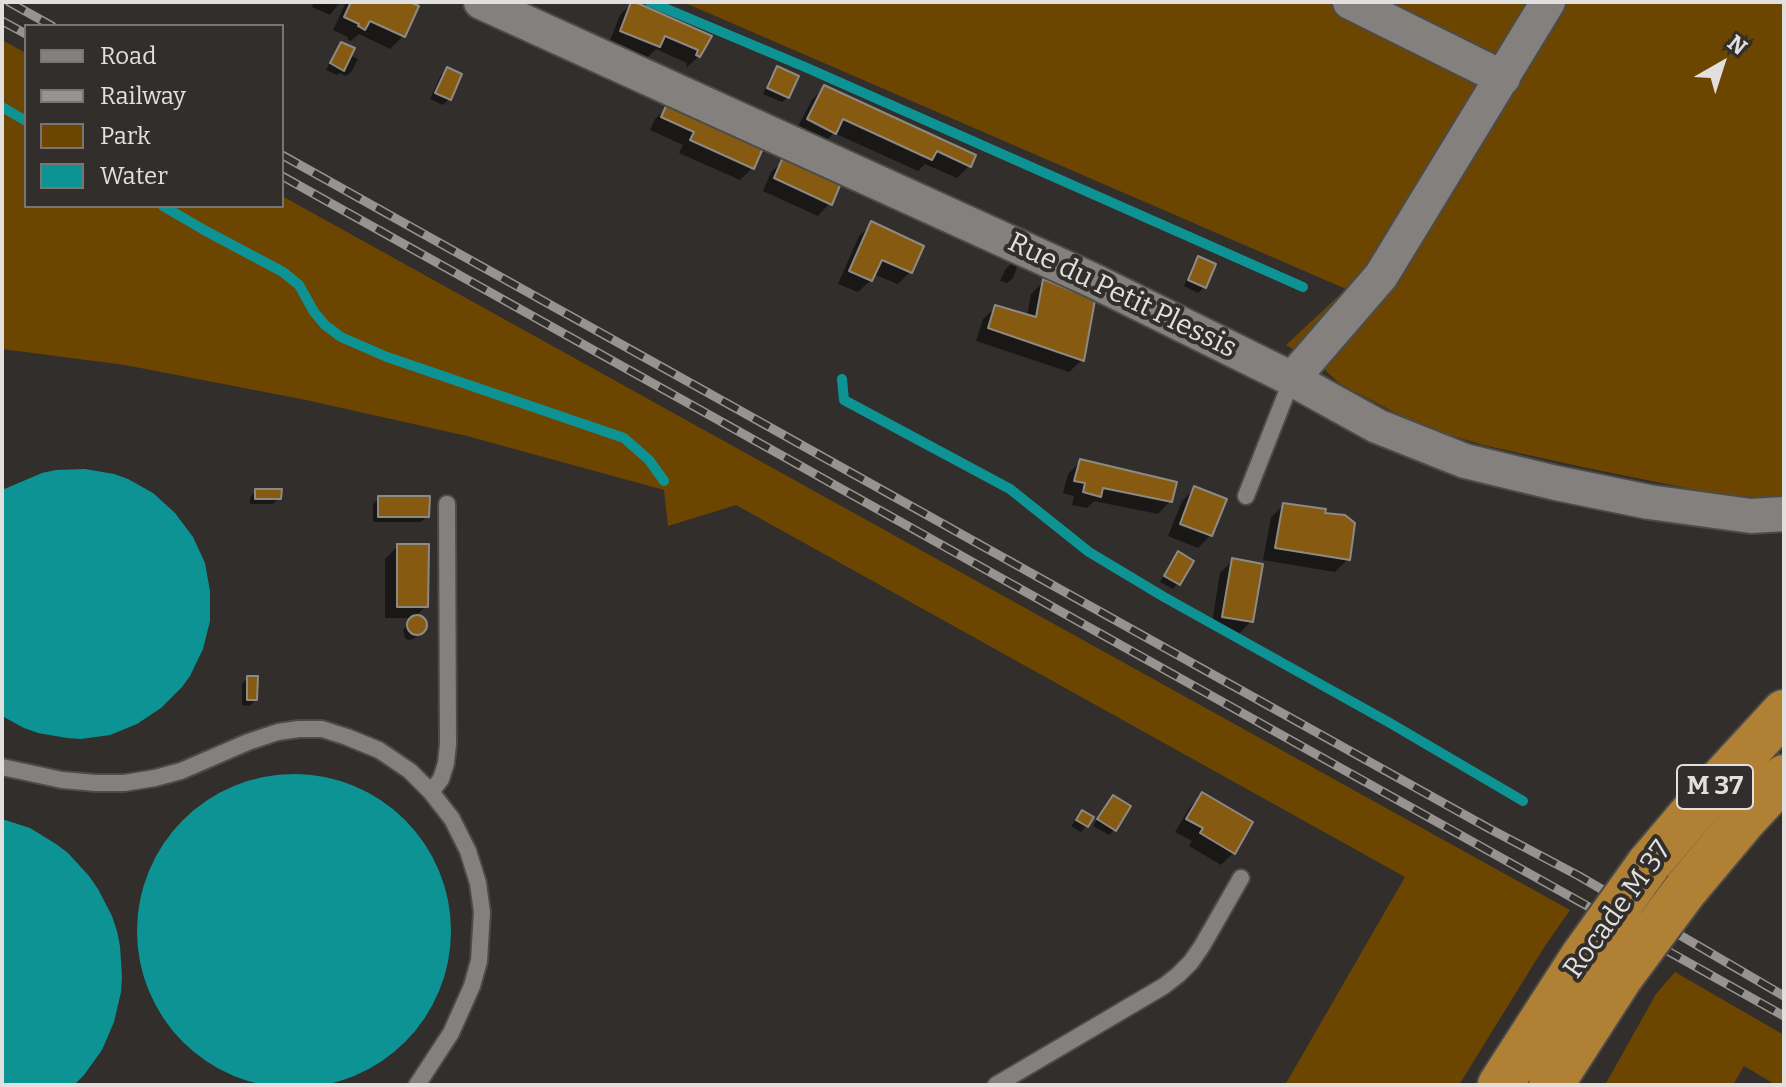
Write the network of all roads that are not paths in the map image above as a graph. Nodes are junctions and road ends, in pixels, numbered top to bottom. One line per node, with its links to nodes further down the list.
1 (481, 2): 5 (street, Rue du Petit Plessis)
2 (1350, 2): 4 (street)
3 (1548, 2): 4 (street)
4 (1503, 78): 5 (street)
5 (1292, 379): 6 (lane); 8 (street, Rue du Petit Plessis)
6 (1246, 496)
7 (447, 504): 12 (lane)
8 (1784, 514)
9 (1784, 712): 18 (highway, Rocade M 37 / M 37, bridge)
10 (2, 767): 12 (lane)
11 (1784, 777): 19 (highway, Rocade M 37 / M 37, bridge)
12 (431, 792): 15 (lane)
13 (1241, 878): 14 (lane)
14 (1014, 1075): 16 (lane); 17 (lane)
15 (420, 1084)
16 (996, 1085)
17 (1032, 1085)
18 (1500, 1085)
19 (1551, 1085)

